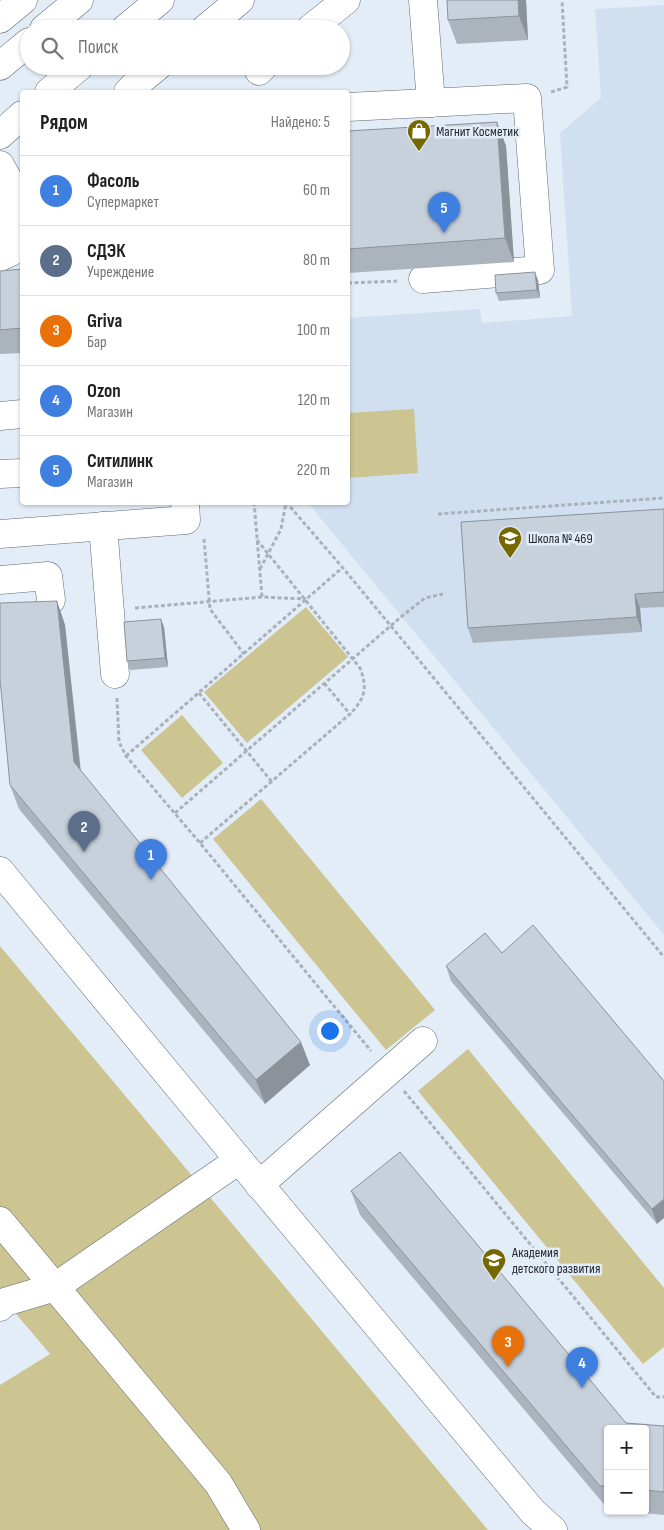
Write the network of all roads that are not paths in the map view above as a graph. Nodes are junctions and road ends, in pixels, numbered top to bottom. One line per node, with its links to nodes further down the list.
1 (23, 0): 7 (street)
2 (79, 0): 8 (street)
3 (160, 0): 9 (street)
4 (240, 0): 10 (street)
5 (346, 0): 11 (street)
6 (423, 0): 18 (street)
7 (0, 20)
8 (55, 20)
9 (136, 20)
10 (215, 20)
11 (321, 20)
12 (20, 49): 13 (street)
13 (0, 66)
14 (70, 75): 16 (street)
15 (147, 75): 17 (street)
16 (54, 90)
17 (130, 90)
18 (431, 103): 19 (street); 25 (street)
19 (350, 107)
20 (20, 117): 21 (street)
21 (0, 135)
22 (0, 165): 23 (street)
23 (5, 204): 24 (street)
24 (0, 257)
25 (423, 279)
26 (20, 414): 27 (street)
27 (0, 416)
28 (20, 473): 29 (street)
29 (0, 474)
30 (185, 511): 31 (street)
31 (103, 526): 32 (street); 35 (street)
32 (0, 534)
33 (0, 580): 34 (street)
34 (51, 600)
35 (115, 674)
36 (0, 871): 38 (street)
37 (423, 1041): 39 (street)
38 (238, 1160): 39 (street); 41 (street)
39 (259, 1184): 44 (street)
40 (0, 1221): 41 (street)
41 (55, 1288): 42 (street); 43 (street)
42 (0, 1306)
43 (246, 1530)
44 (553, 1530)

